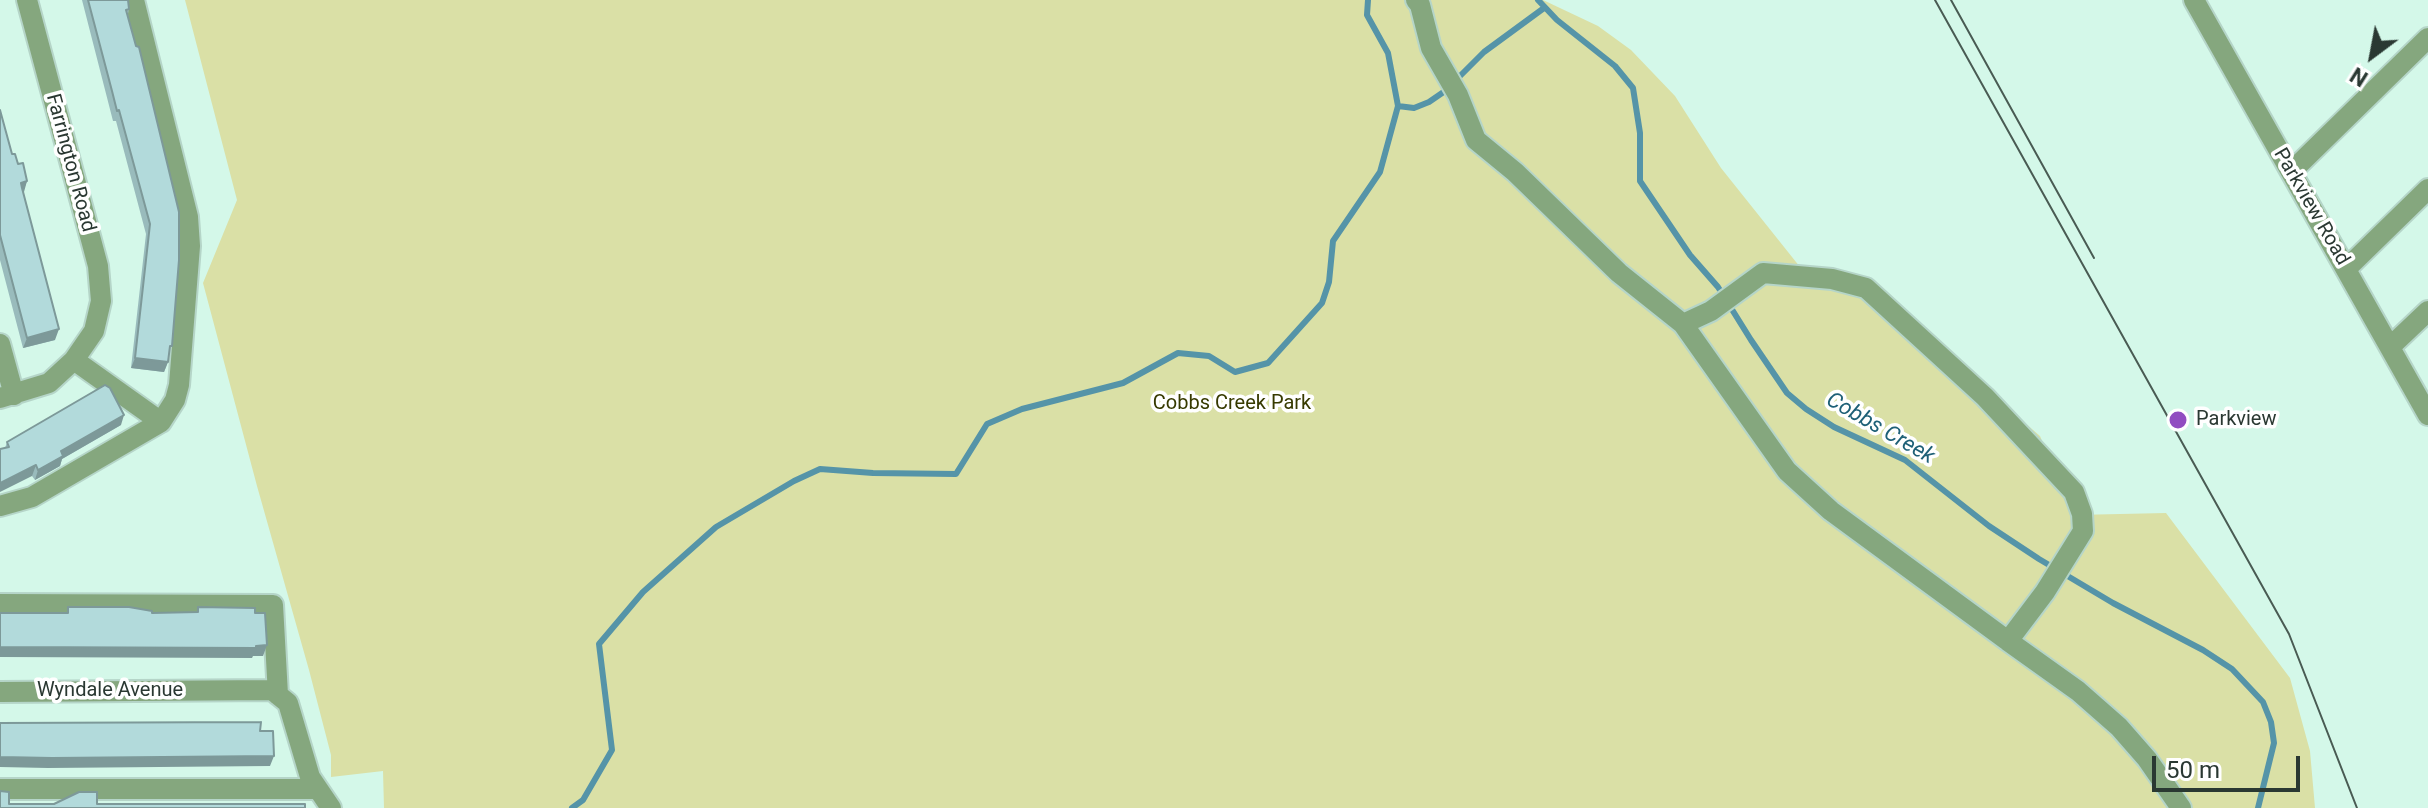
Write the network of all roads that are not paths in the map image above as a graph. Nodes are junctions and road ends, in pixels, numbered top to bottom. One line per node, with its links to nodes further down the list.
1 (27, 0): 13 (street, Farrington Road)
2 (134, 0): 16 (street)
3 (1416, 0): 10 (street)
4 (2194, 0): 6 (street, Parkview Road)
5 (2428, 38): 6 (street)
6 (2291, 172): 8 (street, Parkview Road)
7 (2428, 189): 8 (street)
8 (2346, 269): 12 (street, Parkview Road)
9 (2428, 311): 12 (street)
10 (1683, 324): 19 (street); 19 (street)
11 (0, 344): 14 (street)
12 (2390, 347): 15 (street, Parkview Road)
13 (74, 360): 14 (street); 16 (street)
14 (7, 396)
15 (2428, 415)
16 (161, 422): 17 (street)
17 (0, 506)
18 (0, 604): 21 (street)
19 (2008, 641): 25 (street)
20 (0, 692): 21 (street, Wyndale Avenue)
21 (278, 695): 23 (street)
22 (0, 789): 23 (street)
23 (318, 789): 24 (street)
24 (331, 808)
25 (2181, 808)

